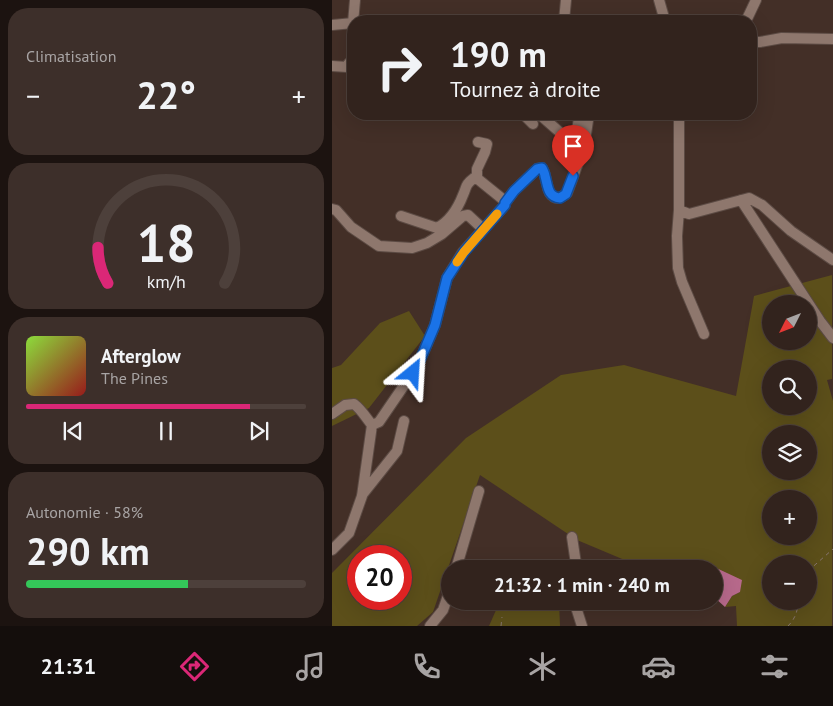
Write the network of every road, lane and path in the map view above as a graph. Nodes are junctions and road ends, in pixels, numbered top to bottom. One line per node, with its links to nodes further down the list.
1 (355, 0): 5 (street)
2 (566, 0): 6 (street)
3 (659, 0): 7 (street)
4 (756, 0): 8 (street)
5 (354, 15)
6 (565, 15)
7 (663, 15)
8 (749, 15)
9 (347, 24): 10 (street)
10 (332, 25)
11 (832, 39): 12 (street)
12 (757, 42)
13 (332, 66): 14 (street)
14 (347, 67)
15 (529, 120): 20 (street)
16 (546, 120): 22 (street)
17 (579, 120): 22 (street)
18 (588, 120): 23 (street)
19 (679, 120): 28 (street)
20 (533, 124)
21 (478, 142): 24 (street)
22 (569, 144): 23 (street)
23 (580, 159): 26 (street)
24 (476, 179): 26 (street); 29 (street)
25 (741, 200): 28 (street); 31 (street); 33 (street)
26 (505, 203): 30 (street)
27 (332, 209): 30 (street)
28 (679, 210): 32 (street)
29 (400, 216)
30 (483, 229): 36 (street)
31 (832, 260)
32 (704, 334)
33 (832, 338)
34 (332, 414): 36 (street)
35 (404, 421): 38 (street)
36 (372, 425): 38 (street)
37 (479, 491): 42 (street)
38 (362, 496): 41 (street)
39 (572, 537): 43 (street)
40 (832, 549): 44 (path)
41 (332, 550)
42 (459, 560)
43 (575, 560)
44 (817, 563)
45 (443, 610): 49 (street)
46 (577, 610): 51 (street)
47 (797, 610): 52 (path)
48 (502, 617): 50 (path)
49 (430, 626)
50 (500, 626)
51 (582, 626)
52 (788, 626)

